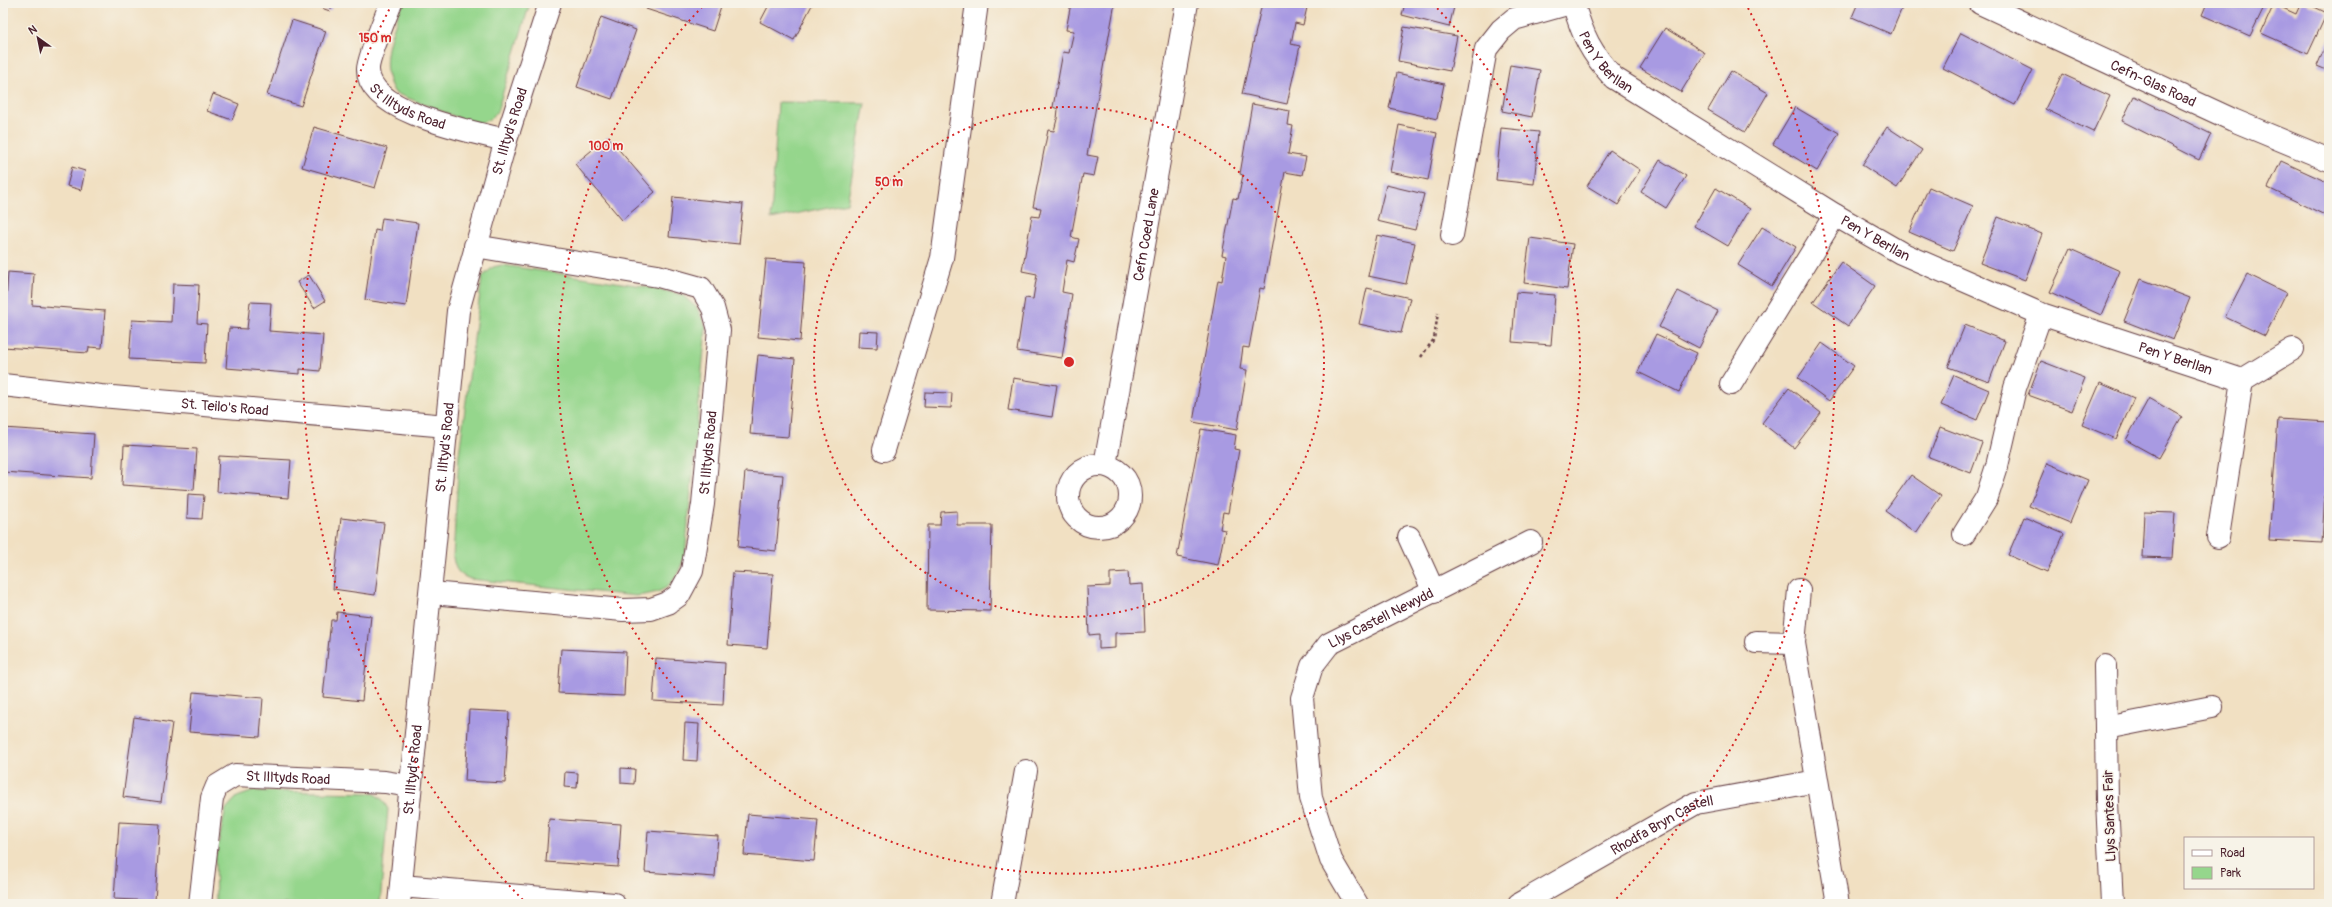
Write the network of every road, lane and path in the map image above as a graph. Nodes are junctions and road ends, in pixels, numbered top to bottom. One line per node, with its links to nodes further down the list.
1 (391, 3): 8 (street, St Illtyds Road)
2 (550, 3): 8 (street, St. Illtyd's Road)
3 (977, 3): 21 (street)
4 (1187, 3): 22 (street, Cefn Coed Lane)
5 (1572, 3): 7 (street); 10 (street, Pen Y Berllan)
6 (1980, 3): 9 (street, Cefn-Glas Road)
7 (1511, 11): 11 (street)
8 (506, 140): 12 (street, St. Illtyd's Road)
9 (2329, 160)
10 (1835, 215): 14 (street, Pen Y Berllan); 18 (street)
11 (1452, 235)
12 (475, 246): 20 (street, St. Illtyd's Road); 29 (street, St Illtyds Road)
13 (1438, 313): 16 (path)
14 (2041, 314): 17 (street, Pen Y Berllan); 23 (street)
15 (2293, 349): 17 (street)
16 (1421, 357)
17 (2242, 380): 25 (street)
18 (1731, 384)
19 (3, 385): 20 (street, St. Teilo's Road)
20 (447, 426): 29 (street, St. Illtyd's Road)
21 (884, 450)
22 (1105, 465)
23 (1964, 534)
24 (1409, 537): 28 (street)
25 (2218, 537)
26 (1531, 542): 28 (street, Llys Castell Newydd)
27 (1799, 590): 31 (street)
28 (1434, 592): 42 (street, Llys Castell Newydd)
29 (431, 593): 37 (street, St. Illtyd's Road)
30 (1756, 642): 31 (street)
31 (1794, 643): 36 (street)
32 (2105, 666): 34 (street, Llys Santes Fair)
33 (2212, 707): 34 (street)
34 (2106, 728): 45 (street, Llys Santes Fair)
35 (1026, 771): 41 (street)
36 (1817, 781): 43 (street, Rhodfa Bryn Castell); 44 (street)
37 (410, 786): 38 (street, St. Illtyd's Road); 39 (street, St Illtyds Road)
38 (400, 895): 40 (street)
39 (200, 904)
40 (614, 904)
41 (1002, 904)
42 (1357, 904)
43 (1519, 904)
44 (1838, 904)
45 (2112, 904)

